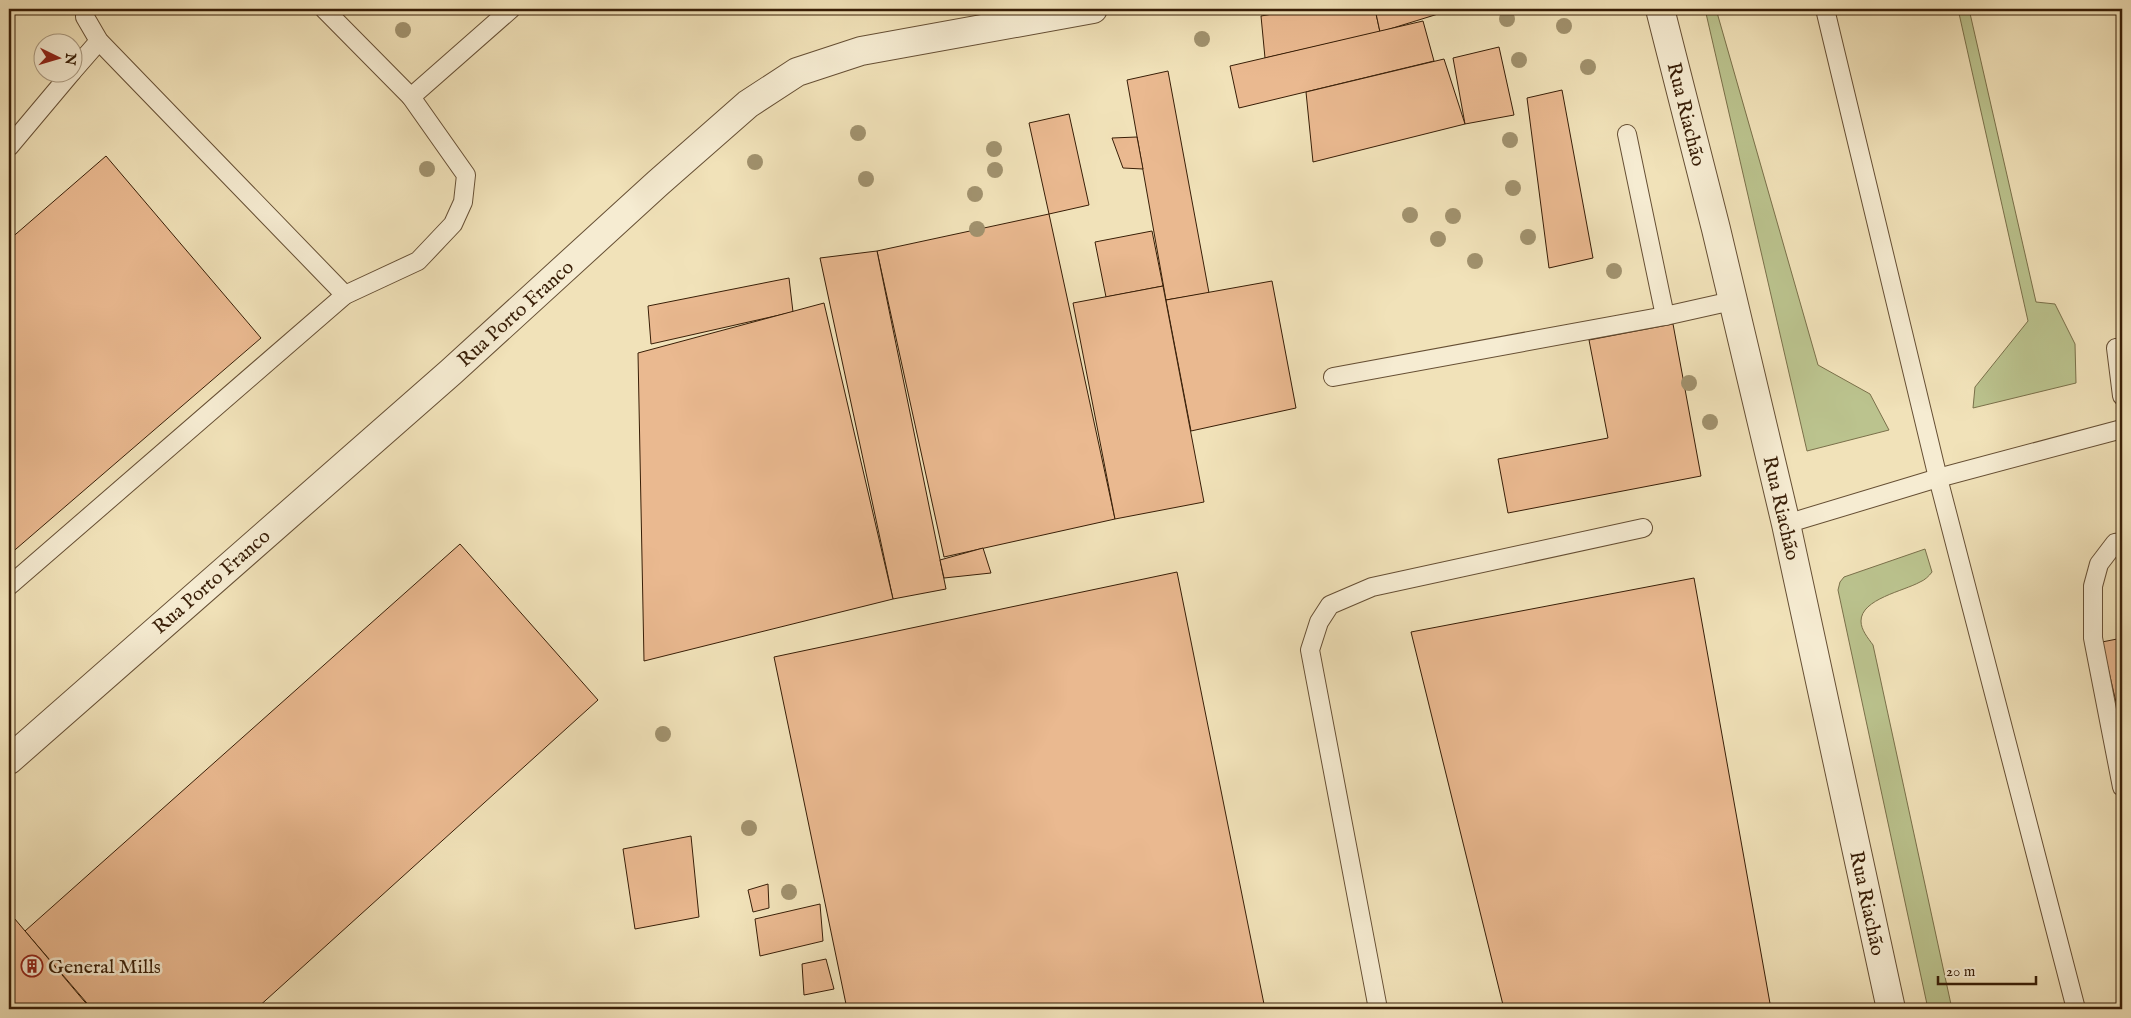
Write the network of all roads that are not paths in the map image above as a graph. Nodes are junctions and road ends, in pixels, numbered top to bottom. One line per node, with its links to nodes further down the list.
1 (86, 9): 8 (lane)
2 (324, 9): 11 (lane)
3 (511, 9): 11 (lane)
4 (1093, 9): 7 (street, Rua Porto Franco)
5 (1660, 9): 15 (street, Rua Riachão)
6 (1825, 9): 21 (lane)
7 (1057, 12): 26 (street, Rua Porto Franco)
8 (99, 41): 9 (lane); 14 (lane)
9 (82, 61)
10 (64, 82): 13 (lane)
11 (411, 97): 14 (lane)
12 (1627, 134): 16 (lane)
13 (9, 147)
14 (345, 295): 25 (lane)
15 (1732, 301): 16 (lane); 22 (street, Rua Riachão)
16 (1665, 316): 18 (lane)
17 (2116, 348): 19 (lane)
18 (1333, 377)
19 (2122, 396)
20 (2122, 429): 21 (lane)
21 (1938, 478): 22 (lane); 30 (lane)
22 (1786, 524): 29 (street, Rua Riachão)
23 (1643, 528): 28 (lane)
24 (2122, 542): 27 (lane)
25 (9, 586)
26 (9, 760)
27 (2122, 787)
28 (1378, 1009)
29 (1891, 1009)
30 (2076, 1009)

